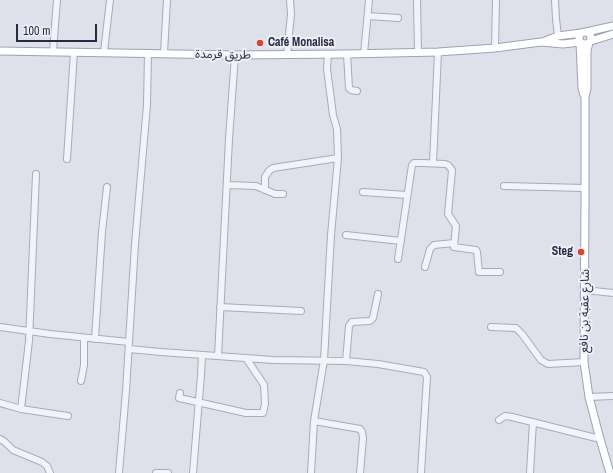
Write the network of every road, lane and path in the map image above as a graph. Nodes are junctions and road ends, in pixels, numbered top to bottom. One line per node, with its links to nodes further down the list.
1 (57, 0): 21 (street)
2 (110, 0): 23 (street)
3 (167, 0): 27 (street)
4 (290, 0): 33 (street)
5 (369, 0): 9 (street)
6 (417, 0): 24 (street)
7 (496, 0): 19 (street)
8 (555, 0): 14 (street)
9 (368, 16): 10 (street); 30 (street)
10 (398, 18)
11 (613, 26): 12 (main road, طريق قرمدة)
12 (583, 32): 14 (main road, طريق قرمدة); 16 (main road); 17 (main road)
13 (613, 34): 17 (main road, طريق قرمدة)
14 (558, 36): 15 (main road, طريق قرمدة)
15 (541, 42): 18 (main road, طريق قرمدة); 19 (main road, طريق قرمدة)
16 (580, 42): 17 (main road, طريق قرمدة); 18 (main road, طريق قرمدة); 31 (main road, شارع عقبة بن نافع)
17 (590, 42): 35 (main road, شارع عقبة بن نافع)
18 (563, 44): 31 (main road)
19 (496, 48): 25 (main road, طريق قرمدة)
20 (0, 51): 21 (main road, طريق قرمدة)
21 (53, 51): 22 (main road, طريق قرمدة)
22 (74, 52): 23 (main road, طريق قرمدة); 37 (street)
23 (104, 52): 26 (main road, طريق قرمدة)
24 (418, 52): 25 (main road, طريق قرمدة); 30 (main road, طريق قرمدة)
25 (438, 52): 38 (street)
26 (148, 53): 27 (main road, طريق قرمدة); 64 (street)
27 (164, 53): 32 (main road, طريق قرمدة)
28 (328, 54): 29 (main road, طريق قرمدة); 33 (main road, طريق قرمدة); 36 (street)
29 (347, 54): 30 (main road, طريق قرمدة); 34 (street)
30 (364, 54)
31 (580, 54): 35 (main road, شارع عقبة بن نافع)
32 (235, 55): 33 (main road, طريق قرمدة); 40 (street)
33 (287, 55)
34 (357, 90)
35 (584, 97): 43 (main road, شارع عقبة بن نافع)
36 (338, 158): 44 (street); 69 (street)
37 (68, 159)
38 (433, 163): 47 (street); 50 (street)
39 (36, 174): 61 (street)
40 (227, 185): 44 (street); 57 (street)
41 (504, 186): 43 (street)
42 (107, 187): 63 (street)
43 (585, 188): 54 (main road, شارع عقبة بن نافع)
44 (265, 190): 46 (street)
45 (363, 192): 47 (street)
46 (283, 194)
47 (407, 195): 49 (street)
48 (346, 235): 49 (street)
49 (401, 241): 51 (street)
50 (454, 243): 52 (street); 53 (street)
51 (398, 259)
52 (425, 267)
53 (500, 272)
54 (585, 290): 55 (street); 71 (main road, شارع عقبة بن نافع)
55 (613, 293)
56 (378, 294): 70 (street)
57 (220, 307): 58 (street); 67 (street)
58 (301, 311)
59 (0, 327): 61 (street)
60 (491, 327): 71 (street)
61 (28, 331): 62 (street); 78 (street)
62 (84, 338): 63 (street); 72 (street)
63 (95, 339): 64 (street)
64 (129, 342): 65 (street)
65 (129, 349): 66 (street); 87 (street)
66 (202, 355): 67 (street); 76 (street)
67 (218, 356): 68 (street)
68 (246, 358): 69 (street); 76 (street)
69 (324, 360): 70 (street); 81 (street)
70 (346, 361): 93 (street)
71 (584, 362): 74 (main road, شارع عقبة بن نافع)
72 (81, 381)
73 (180, 393): 76 (street)
74 (589, 396): 75 (street); 84 (main road, شارع عقبة بن نافع)
75 (613, 396)
76 (199, 402): 90 (street)
77 (0, 403): 78 (street)
78 (21, 409): 79 (street)
79 (68, 416)
80 (499, 420): 82 (street)
81 (314, 421): 91 (street); 92 (street)
82 (533, 422): 84 (street); 94 (street)
83 (0, 439): 86 (street)
84 (600, 439): 85 (main road, شارع عقبة بن نافع)
85 (610, 460): 95 (main road, شارع عقبة بن نافع)
86 (50, 473)
87 (119, 473)
88 (156, 473): 89 (street)
89 (168, 473)
90 (193, 473)
91 (311, 473)
92 (360, 473)
93 (421, 473)
94 (530, 473)
95 (610, 473)

